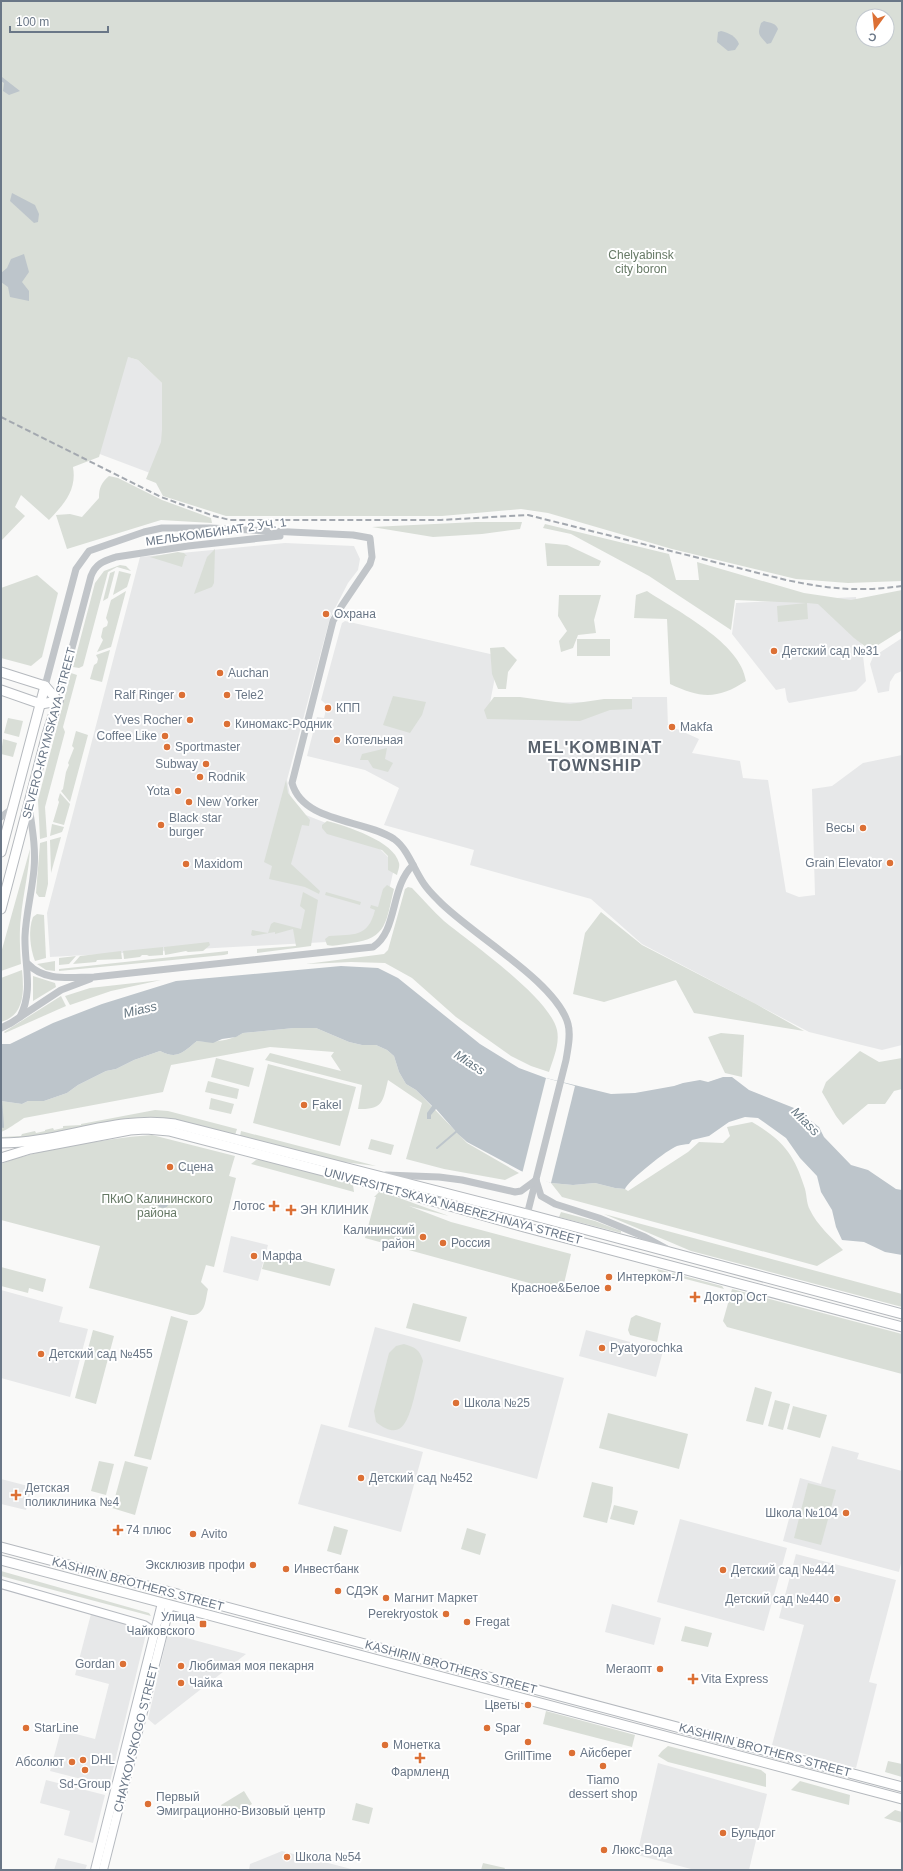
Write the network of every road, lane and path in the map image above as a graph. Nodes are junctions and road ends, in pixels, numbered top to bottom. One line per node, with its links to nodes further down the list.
1 (293, 533): 2 (street, МЕЛЬКОМБИНАТ 2 УЧ. 1); 3 (street, МЕЛЬКОМБИНАТ 2 УЧ. 1); 13 (street)
2 (89, 551): 5 (street, SEVERO-KRYMSKAYA STREET)
3 (104, 561): 7 (street, SEVERO-KRYMSKAYA STREET)
4 (1, 672): 5 (main road)
5 (45, 686): 7 (main road); 8 (main road, SEVERO-KRYMSKAYA STREET)
6 (1, 690): 8 (main road)
7 (58, 701): 8 (main road); 9 (main road, SEVERO-KRYMSKAYA STREET)
8 (41, 704): 10 (main road, SEVERO-KRYMSKAYA STREET)
9 (29, 804): 14 (main road, SEVERO-KRYMSKAYA STREET); 15 (street)
10 (13, 808): 11 (street); 12 (main road, SEVERO-KRYMSKAYA STREET)
11 (1, 817)
12 (1, 852)
13 (413, 865): 16 (street); 22 (street)
14 (1, 909)
15 (28, 964): 16 (street); 17 (street)
16 (94, 978): 17 (street)
17 (20, 1017): 18 (street)
18 (1, 1028)
19 (1, 1143): 21 (main road, UNIVERSITETSKAYA NABEREZHNAYA STREET)
20 (1, 1158): 24 (main road, UNIVERSITETSKAYA NABEREZHNAYA STREET)
21 (372, 1175): 22 (street); 23 (main road, UNIVERSITETSKAYA NABEREZHNAYA STREET)
22 (536, 1180): 23 (street); 25 (street)
23 (527, 1214): 24 (street); 25 (main road, UNIVERSITETSKAYA NABEREZHNAYA STREET)
24 (524, 1226): 27 (main road, UNIVERSITETSKAYA NABEREZHNAYA STREET)
25 (678, 1254): 26 (main road, UNIVERSITETSKAYA NABEREZHNAYA STREET)
26 (902, 1314)
27 (902, 1327)
28 (1, 1543): 30 (main road)
29 (1, 1547): 30 (main road, KASHIRIN BROTHERS STREET)
30 (24, 1553): 33 (main road, KASHIRIN BROTHERS STREET)
31 (1, 1560): 34 (main road, KASHIRIN BROTHERS STREET)
32 (1, 1584): 35 (main road)
33 (169, 1592): 34 (main road); 36 (main road, KASHIRIN BROTHERS STREET)
34 (166, 1604): 35 (main road, CHAYKOVSKOGO STREET); 37 (main road, KASHIRIN BROTHERS STREET); 39 (main road, CHAYKOVSKOGO STREET)
35 (154, 1635): 38 (main road, CHAYKOVSKOGO STREET)
36 (902, 1787)
37 (902, 1799)
38 (95, 1870)
39 (103, 1870)

